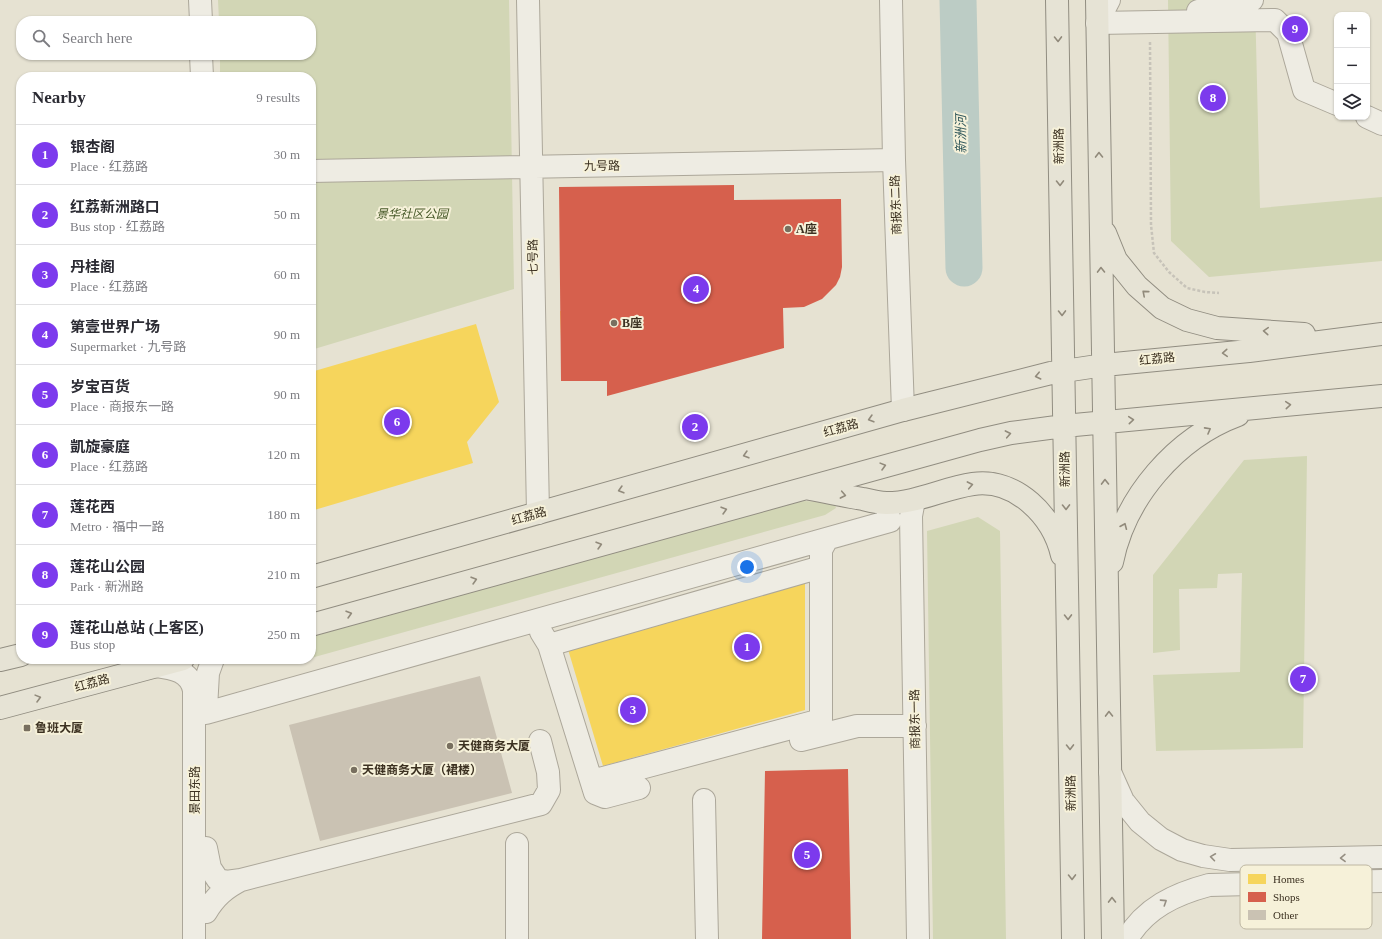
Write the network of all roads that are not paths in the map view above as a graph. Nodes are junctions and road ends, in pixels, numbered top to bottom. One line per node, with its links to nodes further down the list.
1 (200, 0): 8 (street)
2 (528, 0): 17 (street, 七号路)
3 (891, 0): 16 (street, 商报东二路)
4 (1057, 0): 23 (main road, 新洲路, one-way to 23)
5 (1097, 0): 10 (main road)
6 (1109, 0): 10 (street)
7 (1252, 0): 9 (street)
8 (201, 16)
9 (1150, 21): 10 (street); 13 (street)
10 (1097, 23): 19 (main road, one-way to 10)
11 (201, 60): 12 (street)
12 (202, 72)
13 (1334, 103)
14 (1370, 118): 15 (street)
15 (1382, 124)
16 (894, 160): 17 (street, 九号路); 26 (street, 商报东二路)
17 (531, 167): 18 (street, 九号路); 32 (street, 七号路)
18 (316, 171)
19 (1100, 222): 21 (main road, one-way to 19); 22 (main road, one-way to 19)
20 (1382, 334): 21 (main road, 红荔路)
21 (1347, 338): 22 (main road, 红荔路, one-way to 22)
22 (1104, 365): 23 (main road, 红荔路); 27 (main road)
23 (1064, 371): 26 (main road, 红荔路, one-way to 26); 28 (main road, 新洲路)
24 (1382, 396): 25 (main road, one-way to 24)
25 (1259, 408): 27 (main road, one-way to 25); 37 (main road, one-way to 25)
26 (903, 410): 32 (main road, 红荔路, one-way to 32)
27 (1104, 422): 28 (main road); 37 (main road, one-way to 27)
28 (1064, 426): 29 (main road, one-way to 28); 36 (main road, 新洲路, one-way to 36)
29 (804, 488): 31 (main road, one-way to 31); 39 (main road, one-way to 29)
30 (914, 500): 31 (main road); 36 (main road, one-way to 36); 49 (street, 商报东一路)
31 (888, 512): 33 (street)
32 (538, 513): 35 (main road, 红荔路)
33 (827, 539): 34 (street); 38 (street)
34 (821, 567): 40 (street); 48 (street)
35 (316, 576)
36 (1067, 578): 69 (main road, 新洲路, one-way to 69)
37 (1107, 591): 52 (main road, one-way to 37)
38 (526, 623): 40 (street); 47 (street)
39 (316, 624)
40 (549, 645): 53 (street)
41 (16, 656): 42 (main road)
42 (0, 660)
43 (164, 664): 45 (main road, 红荔路)
44 (212, 664): 47 (street, 景田东路)
45 (156, 666): 46 (main road, 红荔路, one-way to 45); 64 (street, 景田东路)
46 (0, 708)
47 (206, 713): 57 (street, 景田东路)
48 (821, 720): 49 (street); 53 (street)
49 (915, 723): 51 (street); 68 (street, 商报东一路)
50 (540, 741): 59 (street)
51 (786, 745)
52 (1110, 772): 58 (street, one-way to 52); 70 (main road, one-way to 52)
53 (592, 781): 54 (street)
54 (639, 788)
55 (704, 800): 67 (street)
56 (517, 844): 66 (street)
57 (206, 848): 59 (street); 63 (street, 景田东路)
58 (1382, 857)
59 (241, 880): 63 (street)
60 (1372, 881): 61 (street, one-way to 61)
61 (1382, 881)
62 (1240, 884): 71 (street, one-way to 62)
63 (206, 912): 65 (street, 景田东路)
64 (194, 939)
65 (206, 939)
66 (517, 939)
67 (707, 939)
68 (918, 939)
69 (1073, 939)
70 (1113, 939)
71 (1127, 939)

